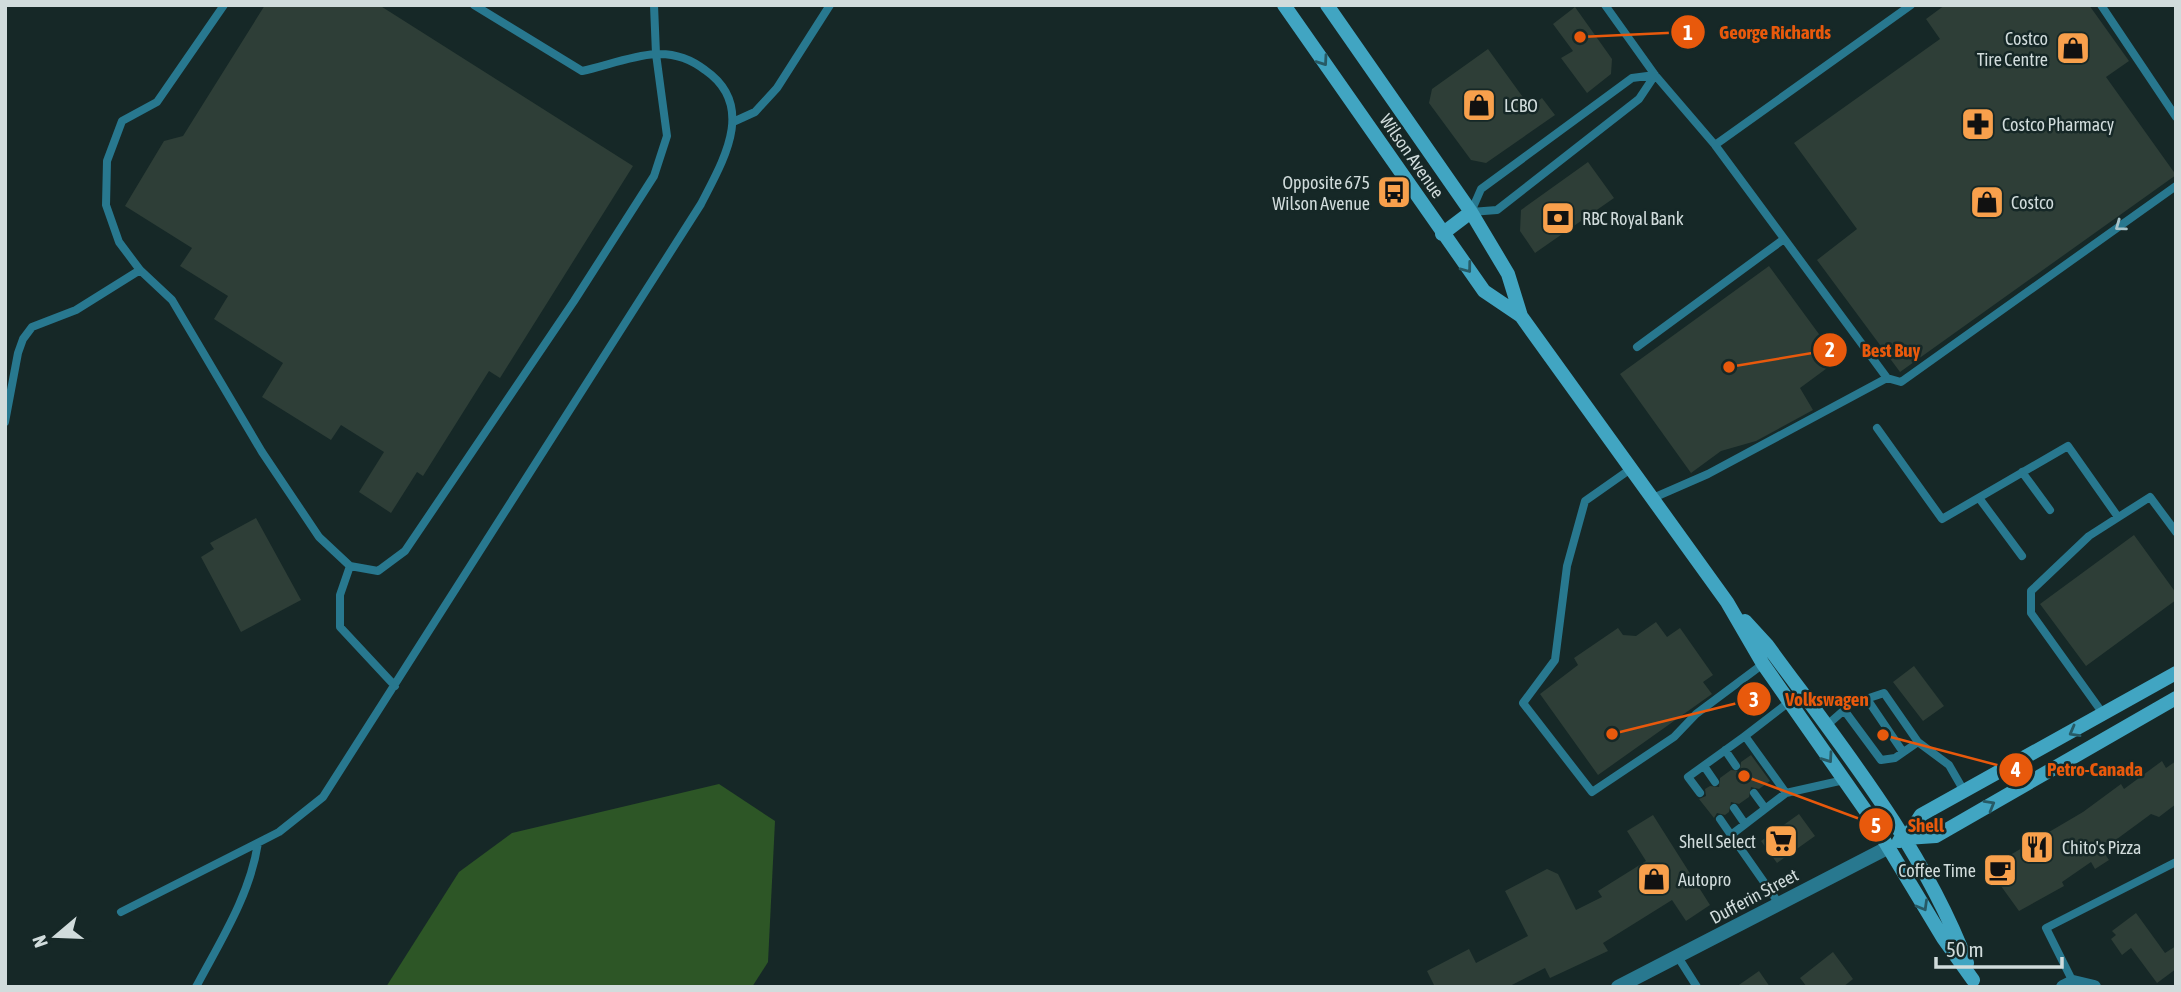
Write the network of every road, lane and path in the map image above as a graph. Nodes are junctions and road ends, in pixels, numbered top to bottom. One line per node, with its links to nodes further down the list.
1 (224, 5): 19 (lane)
2 (474, 5): 10 (lane)
3 (654, 5): 10 (lane)
4 (830, 5): 13 (lane)
5 (1284, 5): 17 (main road, Wilson Avenue, one-way to 17)
6 (1327, 5): 16 (main road, Wilson Avenue)
7 (1605, 5): 11 (lane)
8 (1911, 5): 14 (lane)
9 (2101, 5): 12 (lane)
10 (656, 54): 13 (lane); 33 (lane)
11 (1655, 75): 14 (lane); 16 (lane); 16 (lane)
12 (2176, 117)
13 (733, 122): 37 (lane)
14 (1715, 145): 18 (lane)
15 (2176, 186): 22 (lane, one-way to 22)
16 (1471, 212): 17 (main road); 20 (main road, Wilson Avenue)
17 (1441, 234): 20 (main road, Wilson Avenue, one-way to 20)
18 (1784, 239): 21 (lane); 22 (lane)
19 (140, 270): 23 (lane); 33 (lane)
20 (1521, 316): 25 (main road, Wilson Avenue)
21 (1637, 347)
22 (1887, 378): 27 (lane)
23 (5, 422)
24 (1877, 428): 28 (lane)
25 (1632, 468): 27 (main road, Wilson Avenue); 35 (lane)
26 (2022, 472): 28 (lane); 29 (lane); 30 (lane)
27 (1653, 498): 34 (main road, Wilson Avenue)
28 (1979, 498): 32 (lane)
29 (2050, 510)
30 (2118, 517): 31 (lane); 42 (lane)
31 (2176, 532)
32 (2022, 556)
33 (350, 566): 37 (lane)
34 (1727, 602): 35 (main road, Wilson Avenue); 43 (main road, Wilson Avenue)
35 (1763, 664): 40 (main road, Wilson Avenue)
36 (2176, 673): 42 (main road, Dufferin Street)
37 (395, 685): 62 (lane)
38 (2176, 698): 61 (main road, Dufferin Street, one-way to 38)
39 (1867, 699): 41 (lane); 45 (lane); 47 (lane)
40 (1789, 702): 44 (lane); 50 (main road, Wilson Avenue, one-way to 50)
41 (1844, 710): 43 (lane); 47 (lane)
42 (2104, 715): 52 (main road, Dufferin Street, one-way to 52)
43 (1826, 726): 61 (main road, Wilson Avenue)
44 (1745, 736): 46 (lane); 55 (lane)
45 (1918, 742): 47 (lane); 52 (lane)
46 (1725, 750): 48 (lane); 49 (lane)
47 (1903, 752)
48 (1704, 766): 51 (lane); 53 (lane)
49 (1736, 766)
50 (1844, 780): 55 (lane); 63 (main road, Wilson Avenue)
51 (1715, 782)
52 (1964, 792): 61 (main road, Dufferin Street)
53 (1700, 793)
54 (1755, 793): 57 (lane)
55 (1786, 793): 57 (lane)
56 (1734, 808): 59 (lane)
57 (1765, 808): 59 (lane)
58 (1720, 819): 60 (lane)
59 (1745, 824): 60 (lane)
60 (1731, 835): 65 (lane)
61 (1906, 838): 63 (main road, Dufferin Street); 68 (main road, Wilson Avenue)
62 (258, 843): 66 (lane); 70 (lane)
63 (1889, 847): 65 (street, Dufferin Street); 68 (main road, Wilson Avenue, one-way to 68)
64 (2176, 862): 69 (lane)
65 (1780, 905): 67 (street, Dufferin Street)
66 (121, 912)
67 (1678, 957): 71 (street, Dufferin Street); 72 (lane)
68 (1970, 984)
69 (2068, 985): 73 (street)
70 (196, 987)
71 (1618, 987)
72 (1696, 987)
73 (2094, 987)

